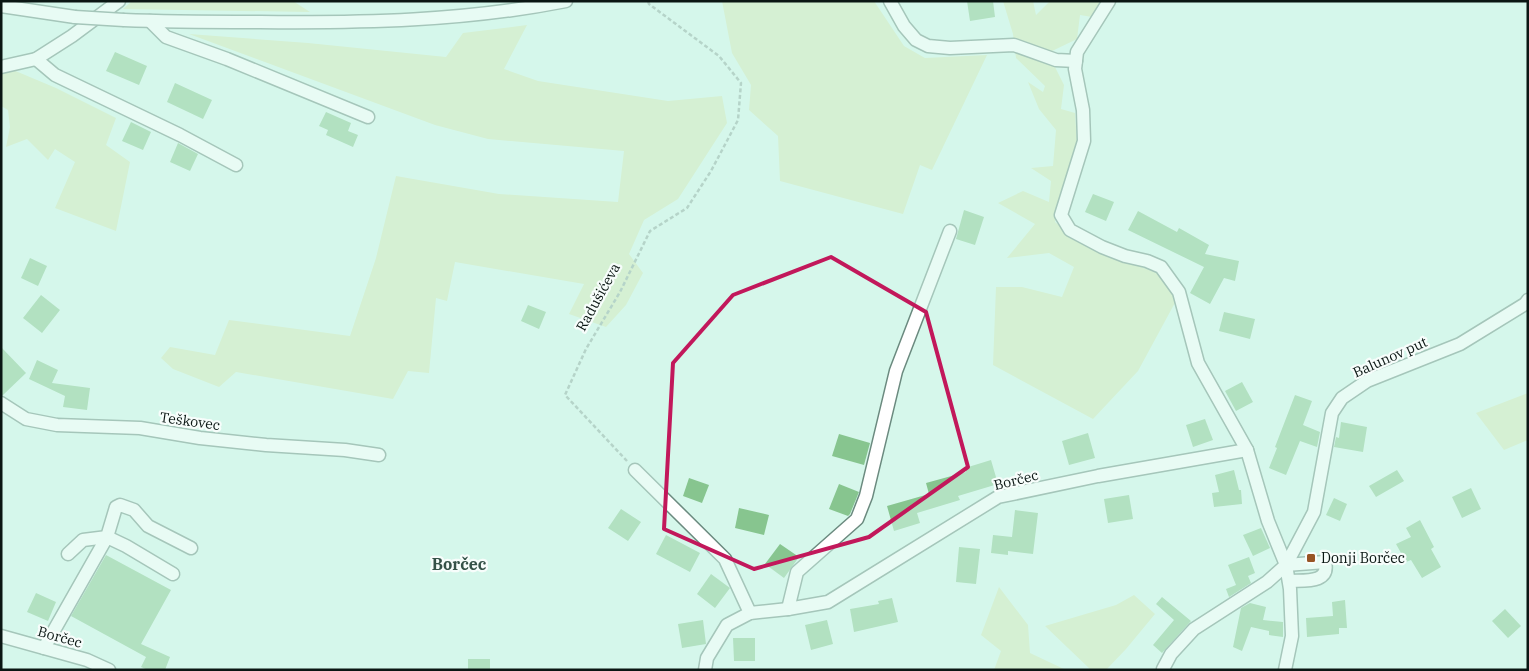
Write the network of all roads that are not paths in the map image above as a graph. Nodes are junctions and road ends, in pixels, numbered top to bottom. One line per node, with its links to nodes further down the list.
1 (118, 1): 7 (street)
2 (566, 1): 6 (street)
3 (890, 1): 8 (street)
4 (1109, 1): 8 (street)
5 (1, 6): 6 (street, bridge)
6 (150, 21): 10 (street)
7 (36, 58): 9 (street); 11 (street)
8 (1076, 61): 15 (street)
9 (1, 67)
10 (368, 117)
11 (236, 165)
12 (950, 231): 24 (street)
13 (1528, 300): 21 (street, Balunov put)
14 (1, 403): 16 (street, Teškovec)
15 (1247, 450): 21 (street); 24 (street, Borčec)
16 (379, 454)
17 (635, 470): 25 (street)
18 (107, 537): 19 (street); 20 (street); 22 (street); 27 (street)
19 (191, 548)
20 (68, 554)
21 (1286, 566): 23 (street); 23 (street); 28 (street)
22 (173, 574)
23 (1289, 581): 31 (street)
24 (788, 609): 25 (street, Borčec)
25 (750, 613): 30 (street, Borčec)
26 (1, 636): 27 (street, Borčec)
27 (44, 648): 29 (street, Borčec)
28 (1162, 669)
29 (109, 670)
30 (705, 670)
31 (1285, 670)

